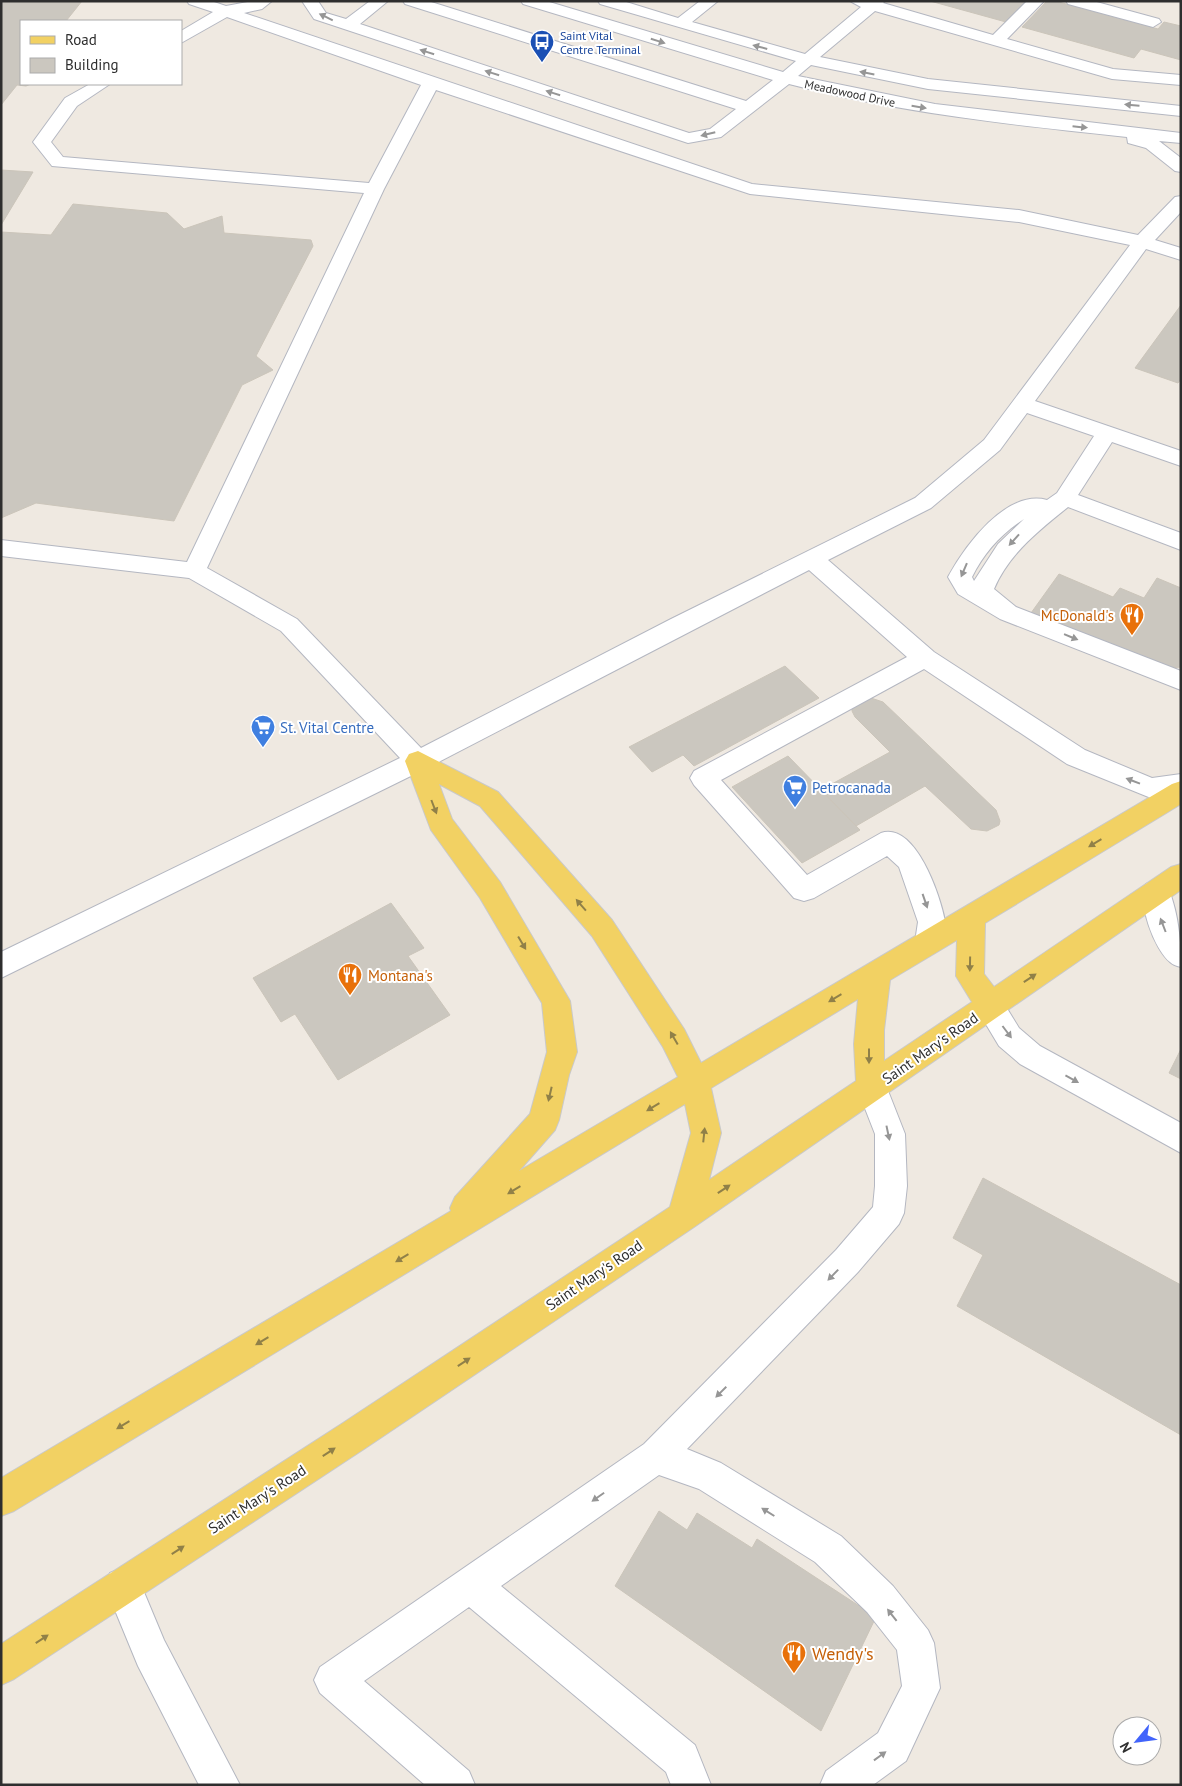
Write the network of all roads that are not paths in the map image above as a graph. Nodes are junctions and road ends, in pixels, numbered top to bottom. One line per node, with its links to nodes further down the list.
1 (195, 1): 14 (street)
2 (264, 1): 14 (street)
3 (310, 1): 18 (street, one-way to 3)
4 (380, 1): 18 (street)
5 (411, 1): 15 (street)
6 (458, 1): 15 (street)
7 (529, 1): 22 (street, Meadowood Drive, one-way to 22)
8 (606, 1): 13 (street, Meadowood Drive)
9 (710, 1): 17 (street)
10 (1036, 1): 20 (street)
11 (1074, 1): 16 (street)
12 (869, 3): 20 (street); 21 (street)
13 (619, 4): 17 (street, Meadowood Drive)
14 (228, 6): 19 (street); 24 (street)
15 (472, 20): 26 (street)
16 (1153, 22)
17 (680, 24): 21 (street, Meadowood Drive, one-way to 17)
18 (348, 26): 26 (street, one-way to 18)
19 (182, 37)
20 (996, 41): 23 (street)
21 (808, 60): 22 (street); 27 (street, Meadowood Drive, one-way to 21)
22 (786, 78): 26 (street); 28 (street, Meadowood Drive, one-way to 28)
23 (1181, 80)
24 (431, 83): 31 (street); 33 (street)
25 (100, 85): 31 (street)
26 (748, 107)
27 (1181, 110)
28 (1104, 129): 29 (street, Meadowood Drive); 30 (street)
29 (1181, 138)
30 (1181, 167)
31 (375, 189): 42 (street)
32 (1181, 201): 33 (street)
33 (1142, 242): 34 (street); 35 (street)
34 (1181, 254)
35 (1023, 404): 36 (street); 41 (street)
36 (1107, 433): 37 (street); 38 (street)
37 (1181, 459)
38 (1060, 502): 39 (street); 44 (street, one-way to 44)
39 (1181, 542)
40 (1, 548): 42 (street)
41 (812, 559): 43 (street); 45 (street)
42 (194, 571): 45 (street)
43 (924, 658): 46 (street, one-way to 43); 51 (street, one-way to 51)
44 (1181, 680)
45 (418, 761): 53 (street); 56 (main road, one-way to 45); 60 (main road, one-way to 60)
46 (1181, 784)
47 (1181, 791): 50 (main road, one-way to 50)
48 (1181, 875): 49 (main road, Saint Mary's Road)
49 (1156, 892): 52 (street, one-way to 49); 55 (main road, Saint Mary's Road, one-way to 49)
50 (971, 917): 51 (main road); 55 (main road, one-way to 55)
51 (929, 942): 54 (main road)
52 (1181, 954)
53 (1, 966)
54 (877, 973): 56 (main road, one-way to 56); 57 (main road, one-way to 57)
55 (990, 1006): 57 (main road, Saint Mary's Road); 58 (street, one-way to 58)
56 (695, 1082): 59 (main road, one-way to 56); 60 (main road, one-way to 60)
57 (872, 1088): 59 (main road, Saint Mary's Road, one-way to 57); 61 (street, one-way to 61)
58 (1181, 1139)
59 (683, 1216): 64 (main road, Saint Mary's Road, one-way to 59)
60 (443, 1232): 62 (main road, one-way to 62)
61 (656, 1456): 63 (street, one-way to 63); 69 (street, one-way to 61)
62 (1, 1498)
63 (470, 1584): 67 (street); 68 (street)
64 (123, 1586): 65 (main road, Saint Mary's Road, one-way to 64); 66 (street)
65 (1, 1666)
66 (220, 1785)
67 (455, 1785)
68 (691, 1785)
69 (840, 1785)

